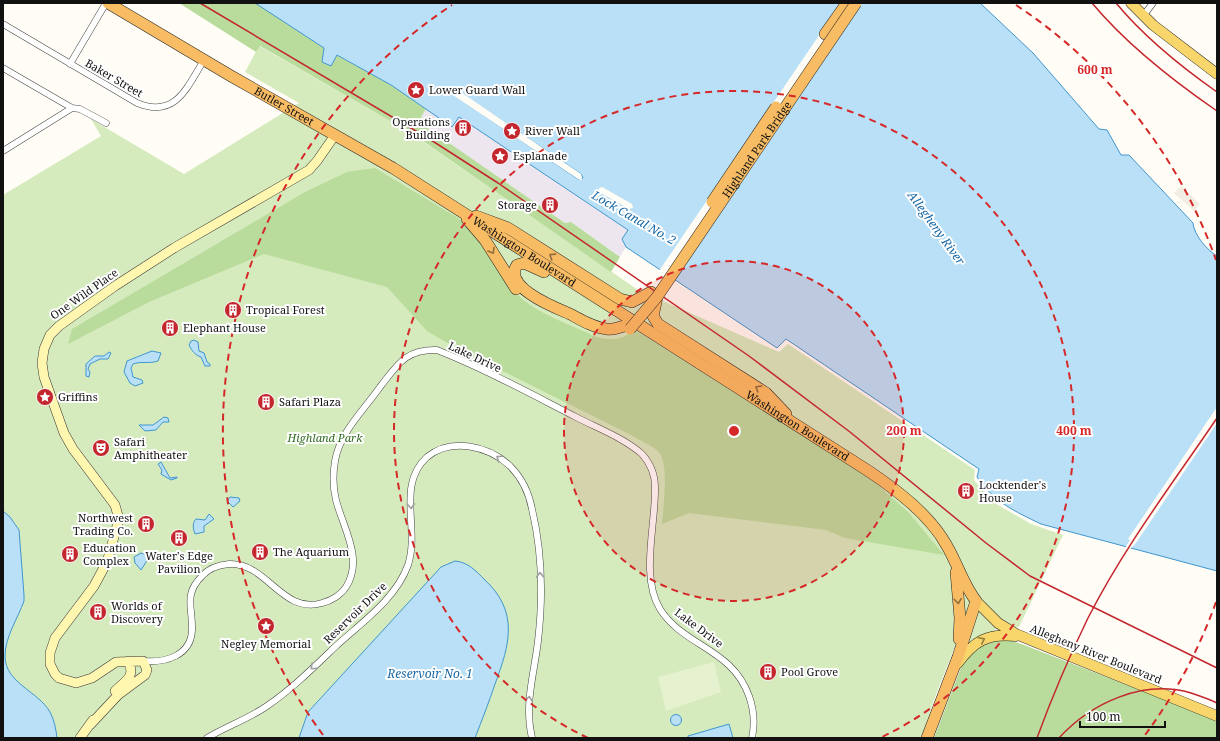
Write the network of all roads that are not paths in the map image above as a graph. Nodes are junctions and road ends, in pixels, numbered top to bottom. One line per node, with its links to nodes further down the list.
1 (107, 3): 8 (highway, Butler Street); 9 (street)
2 (847, 3): 17 (highway, Highland Park Bridge, bridge)
3 (856, 3): 17 (highway, Highland Park Bridge, bridge)
4 (1131, 3): 6 (main road)
5 (1153, 3): 6 (street)
6 (1144, 16): 11 (main road)
7 (3, 24): 9 (street, Baker Street)
8 (204, 60): 9 (street, Baker Street); 14 (highway, Butler Street)
9 (70, 64)
10 (3, 68): 12 (street)
11 (1217, 74)
12 (72, 108): 13 (street); 15 (street)
13 (106, 124)
14 (335, 135): 16 (highway, Butler Street); 23 (main road, One Wild Place)
15 (3, 151)
16 (459, 210): 17 (highway, one-way to 16); 18 (highway, Washington Boulevard); 18 (highway, one-way to 18)
17 (654, 294): 18 (highway); 19 (highway, one-way to 17)
18 (629, 326): 18 (highway); 19 (highway, Washington Boulevard)
19 (796, 424): 20 (highway, Washington Boulevard)
20 (955, 562): 21 (highway, Washington Boulevard); 25 (highway, one-way to 25)
21 (976, 601): 22 (main road, Allegheny River Boulevard); 25 (highway)
22 (1023, 637): 25 (main road, one-way to 22); 26 (main road, Allegheny River Boulevard)
23 (128, 661): 24 (main road, One Wild Place); 27 (main road)
24 (143, 661): 27 (main road); 31 (street, Lake Drive)
25 (956, 662): 32 (highway)
26 (1217, 716)
27 (90, 725): 28 (main road)
28 (80, 738)
29 (207, 738): 30 (street, Reservoir Drive, one-way to 29)
30 (532, 738)
31 (752, 738)
32 (927, 738)

